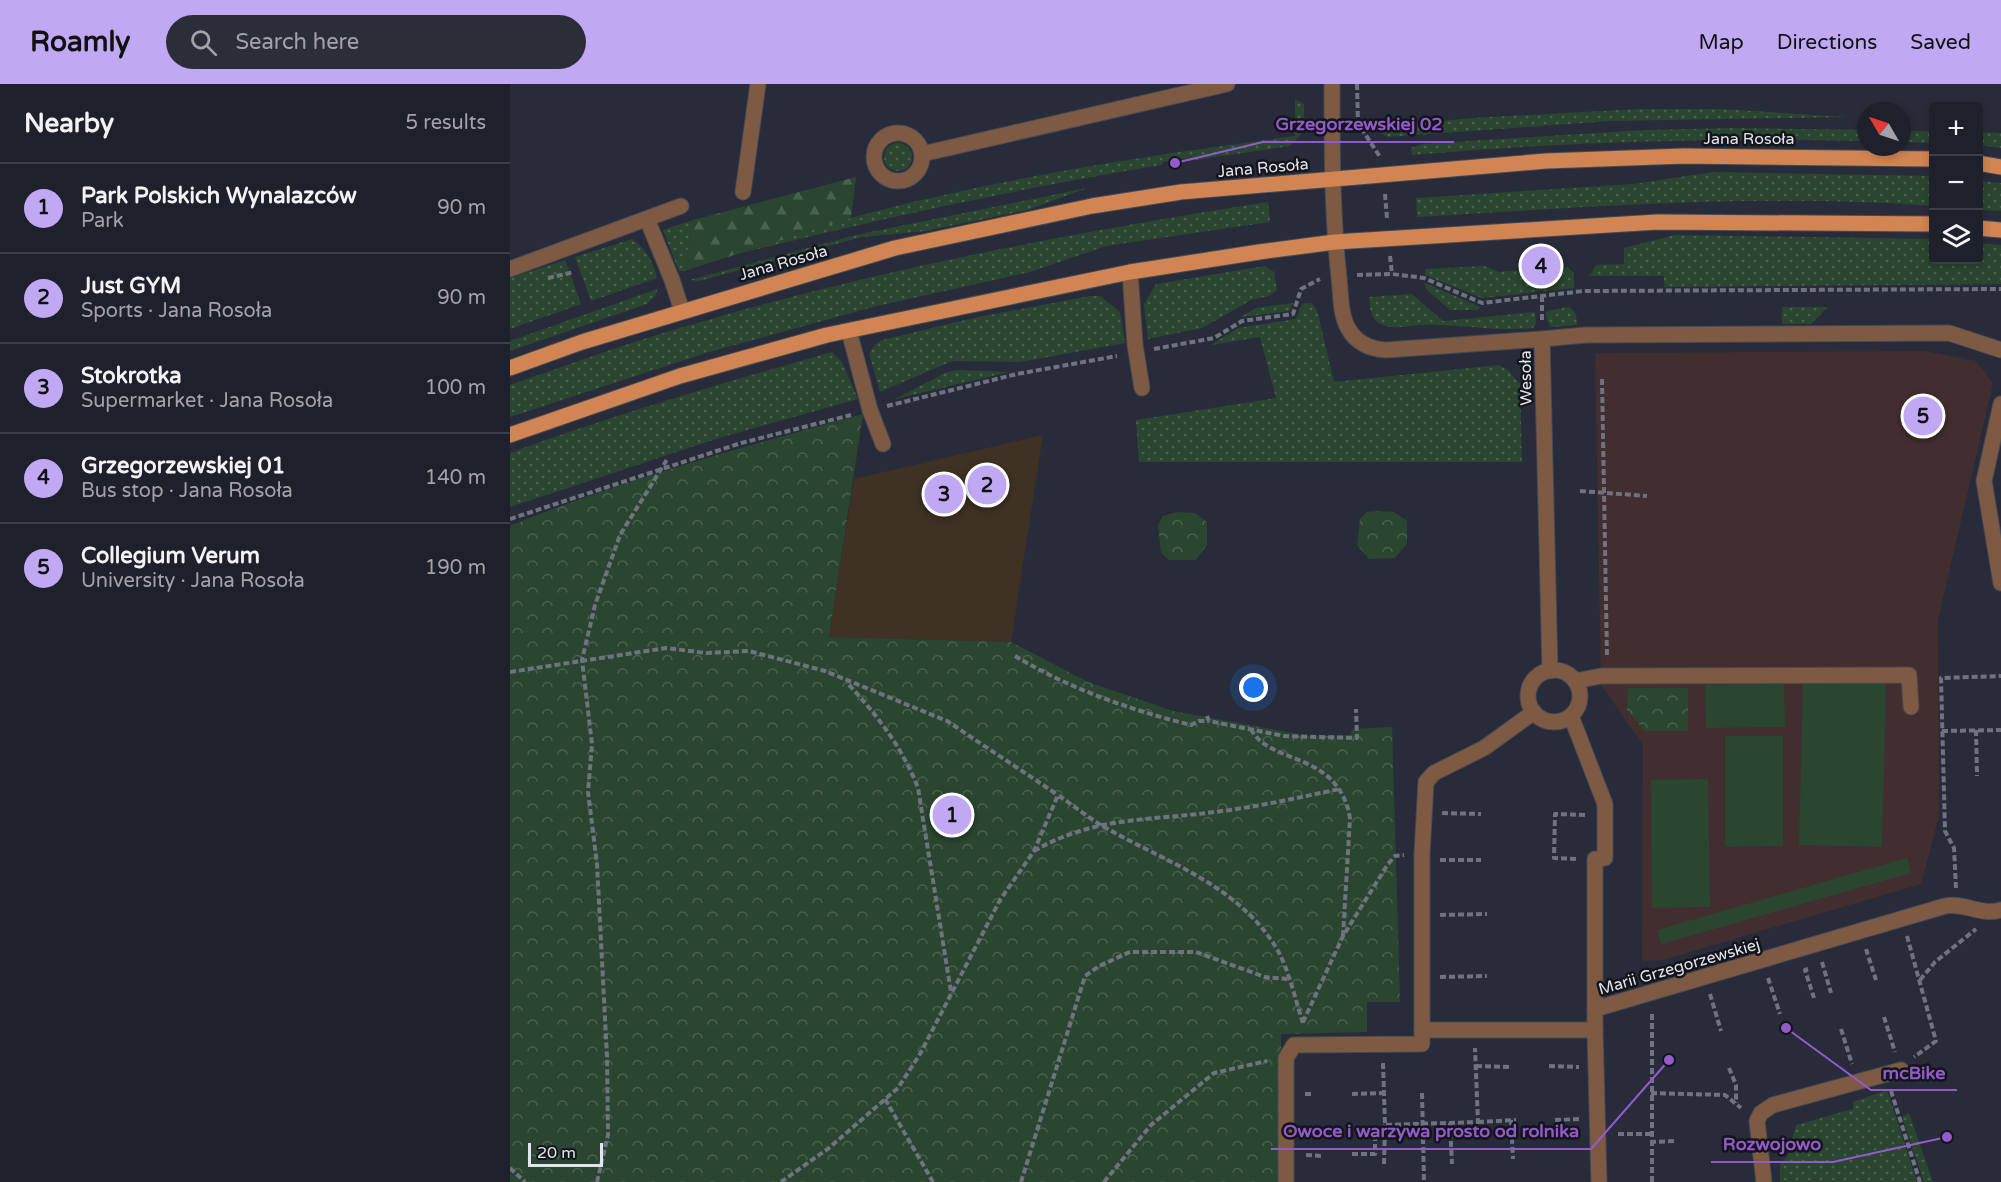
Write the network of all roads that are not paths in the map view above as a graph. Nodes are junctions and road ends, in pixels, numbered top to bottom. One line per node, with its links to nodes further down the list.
1 (758, 84): 9 (street)
2 (1227, 84): 4 (street)
3 (1332, 84): 8 (street)
4 (922, 154)
5 (1929, 159): 8 (main road, Jana Rosoła)
6 (1983, 164): 7 (main road)
7 (2001, 167)
8 (1331, 179): 15 (street); 18 (main road, Jana Rosoła)
9 (743, 192)
10 (681, 207): 11 (street)
11 (646, 219): 16 (street); 18 (street)
12 (1929, 224): 15 (main road)
13 (1983, 228): 14 (main road)
14 (2001, 230)
15 (1335, 242): 17 (main road); 20 (street, Wesoła)
16 (510, 268)
17 (1130, 272): 19 (main road); 23 (street)
18 (682, 311): 22 (main road, Jana Rosoła)
19 (849, 331): 25 (main road); 26 (street)
20 (1542, 339): 21 (street); 28 (street, Wesoła)
21 (2001, 350)
22 (510, 368)
23 (1142, 388)
24 (2001, 404): 27 (street)
25 (510, 435)
26 (883, 444)
27 (2001, 583)
28 (1550, 671): 29 (street); 31 (street)
29 (1575, 681): 30 (street); 32 (street)
30 (1911, 707)
31 (1534, 712): 32 (street); 35 (street)
32 (1571, 716): 34 (street, Marii Grzegorzewskiej)
33 (2001, 910): 34 (street, Marii Grzegorzewskiej)
34 (1595, 1009): 36 (street)
35 (1422, 1030): 36 (street); 38 (street)
36 (1595, 1030): 39 (street)
37 (1901, 1070): 40 (street)
38 (1286, 1182)
39 (1599, 1182)
40 (1764, 1182)

